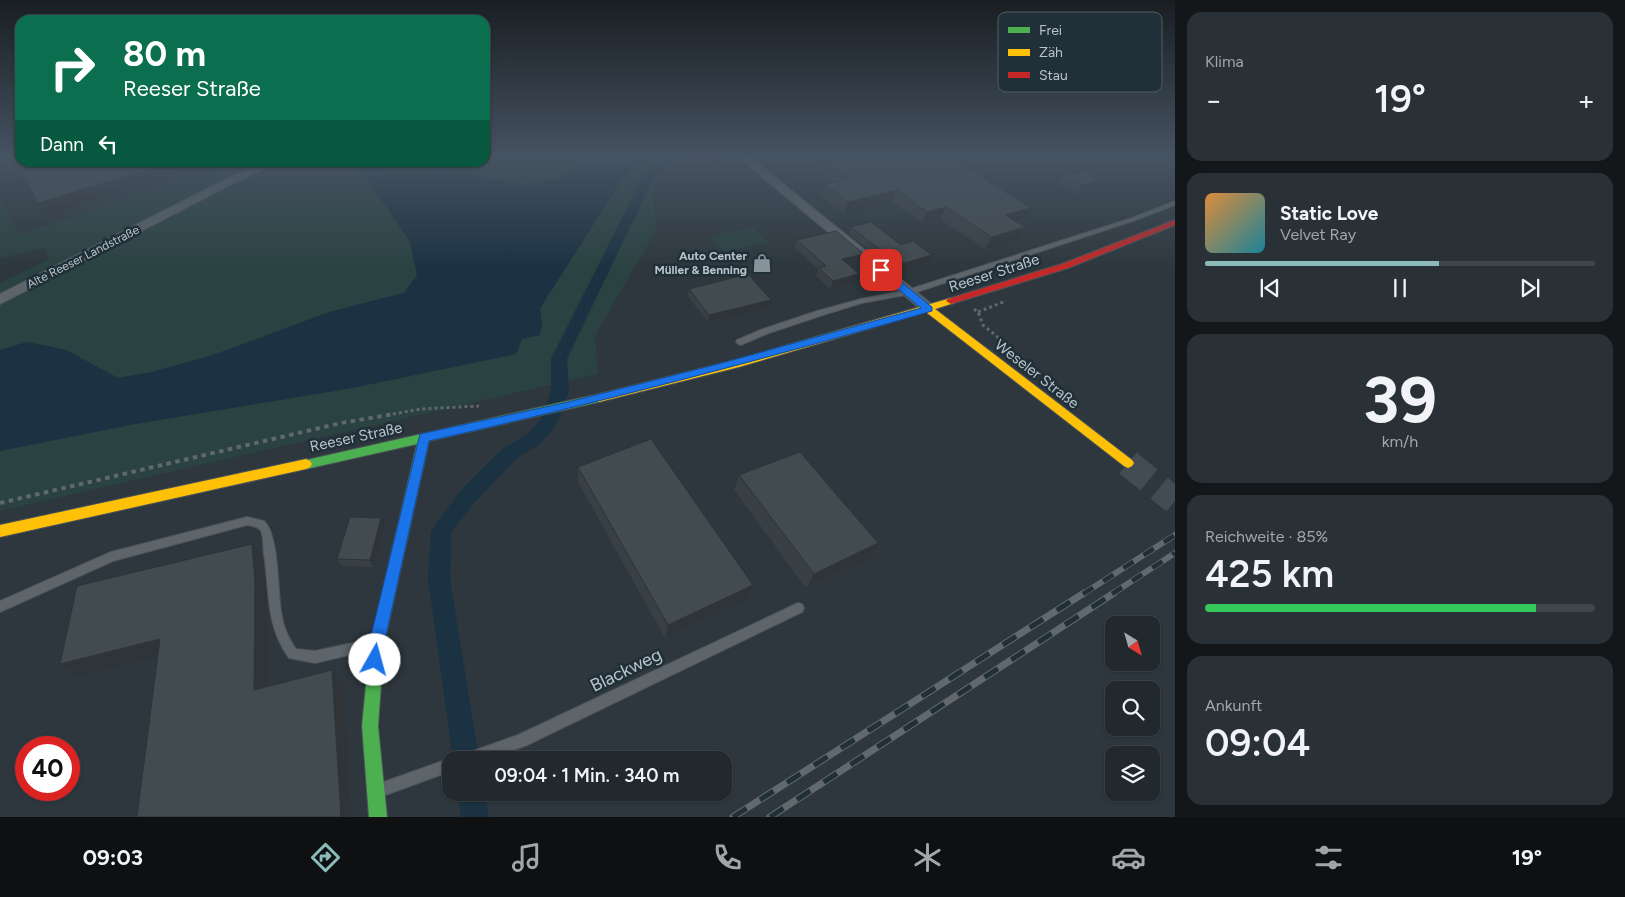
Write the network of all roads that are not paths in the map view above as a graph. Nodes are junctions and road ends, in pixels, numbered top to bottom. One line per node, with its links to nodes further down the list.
1 (204, 194): 6 (street, Alte Reeser Landstraße)
2 (789, 194): 5 (street)
3 (1175, 203): 5 (lane)
4 (1175, 222): 7 (main road, Reeser Straße)
5 (908, 292): 7 (street); 8 (lane)
6 (0, 300)
7 (929, 309): 9 (main road, Reeser Straße); 10 (main road, Weseler Straße)
8 (740, 342)
9 (424, 437): 11 (main road, Reeser Straße); 14 (main road)
10 (1128, 463)
11 (0, 531)
12 (0, 607): 14 (lane)
13 (798, 608): 15 (lane, Blackweg)
14 (376, 644): 17 (main road)
15 (495, 751)
16 (442, 768): 17 (lane)
17 (376, 791): 18 (main road)
18 (378, 817)

